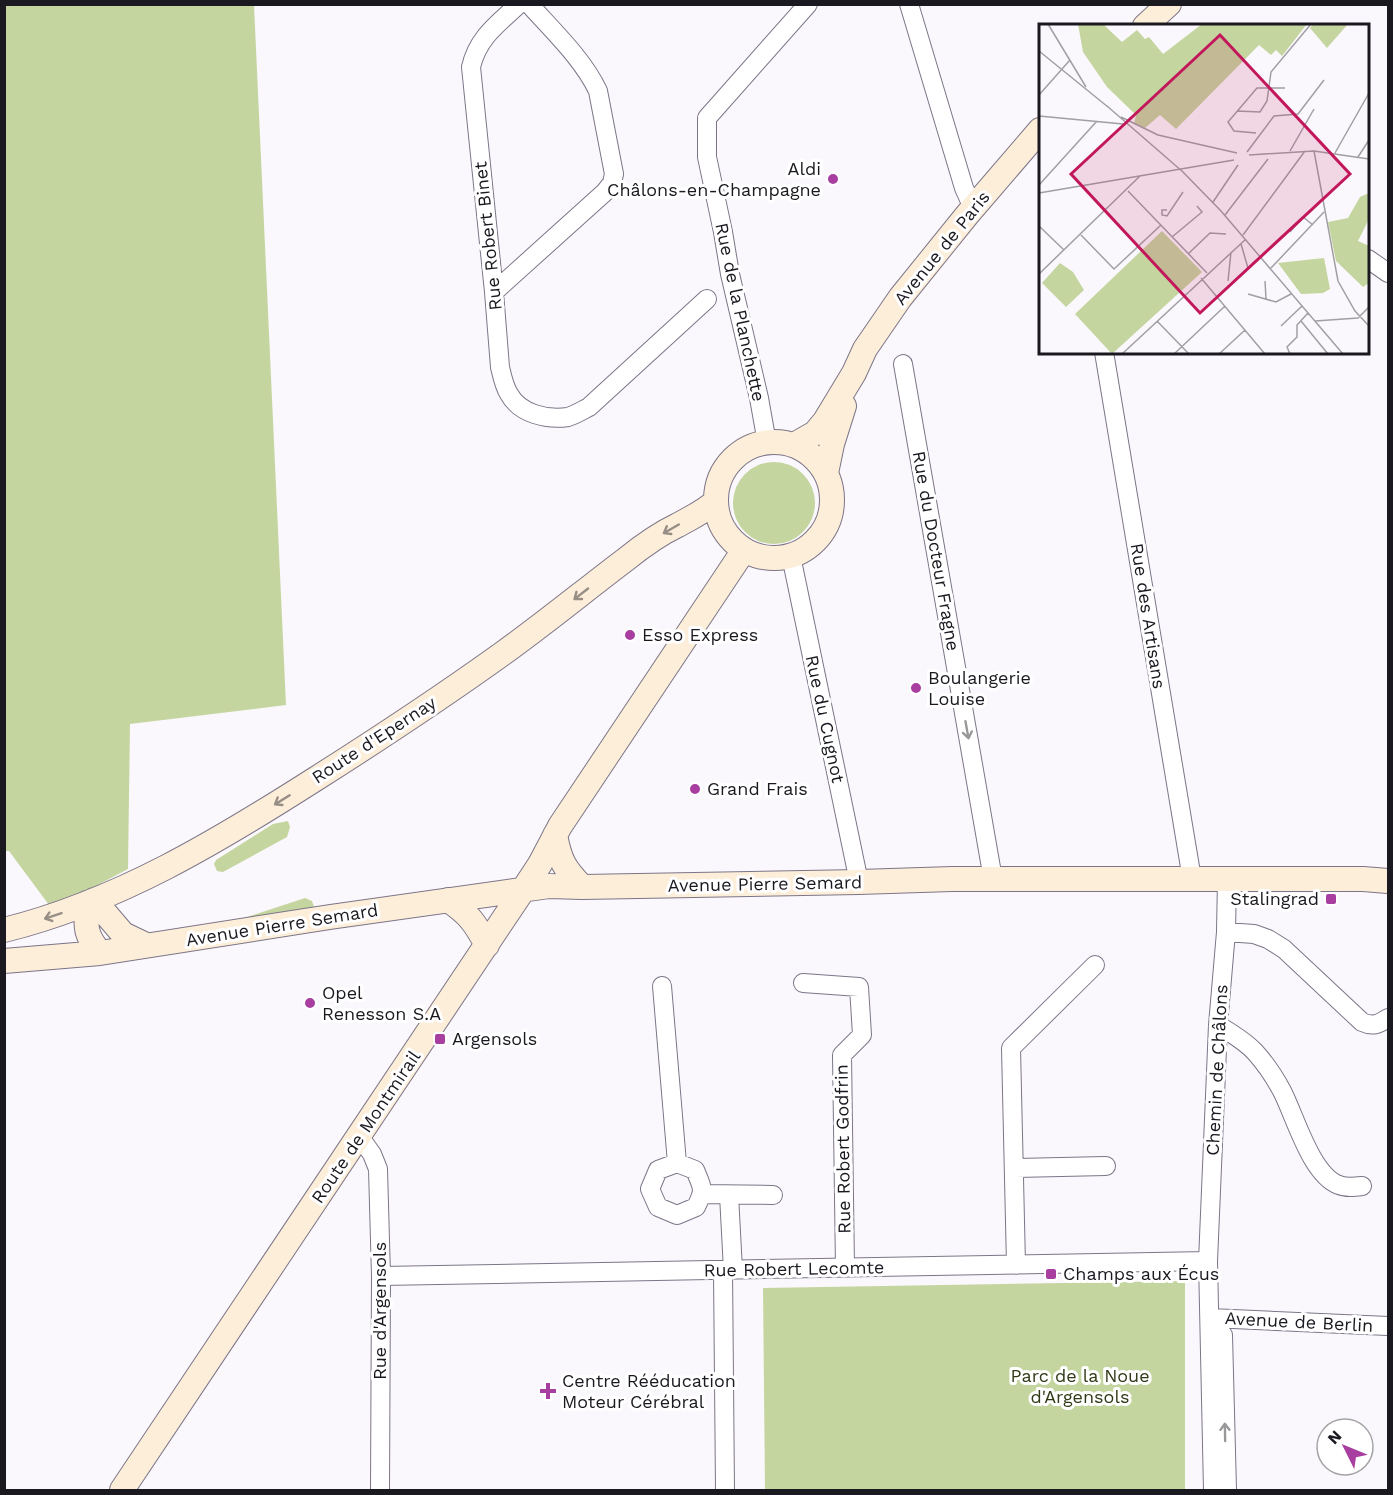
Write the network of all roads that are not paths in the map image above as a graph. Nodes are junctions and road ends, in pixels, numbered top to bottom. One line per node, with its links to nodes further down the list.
1 (519, 4): 11 (street, Rue Robert Binet)
2 (529, 4): 11 (street)
3 (808, 4): 16 (street, Rue de la Planchette)
4 (909, 4): 8 (street)
5 (1169, 4): 6 (main road)
6 (1147, 24)
7 (1039, 131): 8 (main road, Avenue de Paris)
8 (973, 208): 15 (main road, Avenue de Paris)
9 (1369, 260): 10 (street)
10 (1389, 273)
11 (494, 292): 12 (street, Rue Robert Binet)
12 (707, 299)
13 (1104, 354): 24 (street, Rue des Artisans)
14 (903, 364): 23 (street, Rue du Docteur Fragne, one-way to 23)
15 (854, 374): 17 (main road, Avenue de Paris); 18 (main road, Avenue de Paris)
16 (767, 442): 17 (main road); 19 (main road)
17 (794, 446): 18 (main road)
18 (826, 473): 21 (main road)
19 (716, 501): 20 (main road); 31 (main road, Route d'Epernay, one-way to 31)
20 (744, 550): 21 (main road); 22 (main road, Route de Montmirail)
21 (791, 556): 27 (street, Rue du Cugnot)
22 (555, 835): 28 (main road); 29 (main road, Route de Montmirail)
23 (993, 879): 24 (main road, Avenue Pierre Semard); 27 (main road, Avenue Pierre Semard)
24 (1192, 879): 25 (main road, Avenue Pierre Semard)
25 (1227, 879): 26 (main road, Avenue Pierre Semard); 33 (street, Chemin de Châlons)
26 (1389, 881)
27 (859, 882): 28 (main road, Avenue Pierre Semard)
28 (582, 887): 29 (main road, Avenue Pierre Semard)
29 (523, 890): 30 (main road, Avenue Pierre Semard); 35 (main road, Route de Montmirail)
30 (448, 900): 34 (main road, Avenue Pierre Semard); 35 (main road)
31 (91, 902): 32 (main road, Route d'Epernay, one-way to 32); 34 (main road); 36 (main road)
32 (4, 930)
33 (1226, 932): 41 (street); 42 (street, Chemin de Châlons)
34 (146, 945): 36 (main road, Avenue Pierre Semard)
35 (487, 945): 43 (main road, Route de Montmirail)
36 (100, 953): 37 (main road, Avenue Pierre Semard)
37 (4, 961)
38 (1095, 965): 46 (street)
39 (803, 983): 53 (street, Rue Robert Godfrin)
40 (662, 986): 44 (street)
41 (1389, 1018)
42 (1218, 1025): 47 (street); 51 (street, Chemin de Châlons)
43 (359, 1136): 55 (street, Rue d'Argensols); 58 (main road, Route de Montmirail)
44 (677, 1162): 48 (street); 48 (street)
45 (1106, 1166): 46 (street)
46 (1014, 1168): 52 (street)
47 (1362, 1186)
48 (703, 1194): 49 (street)
49 (729, 1195): 50 (street); 54 (street)
50 (773, 1195)
51 (1208, 1261): 52 (street, Rue Robert Lecomte); 56 (street, Chemin de Châlons)
52 (1016, 1266): 53 (street, Rue Robert Lecomte)
53 (845, 1268): 54 (street, Rue Robert Lecomte)
54 (728, 1270): 55 (street, Rue Robert Lecomte); 60 (street)
55 (381, 1276): 59 (street, Rue d'Argensols)
56 (1210, 1318): 57 (street, Avenue de Berlin); 61 (street, Chemin de Châlons); 62 (street, one-way to 56)
57 (1389, 1326)
58 (122, 1491)
59 (380, 1491)
60 (725, 1491)
61 (1213, 1491)
62 (1227, 1491)

